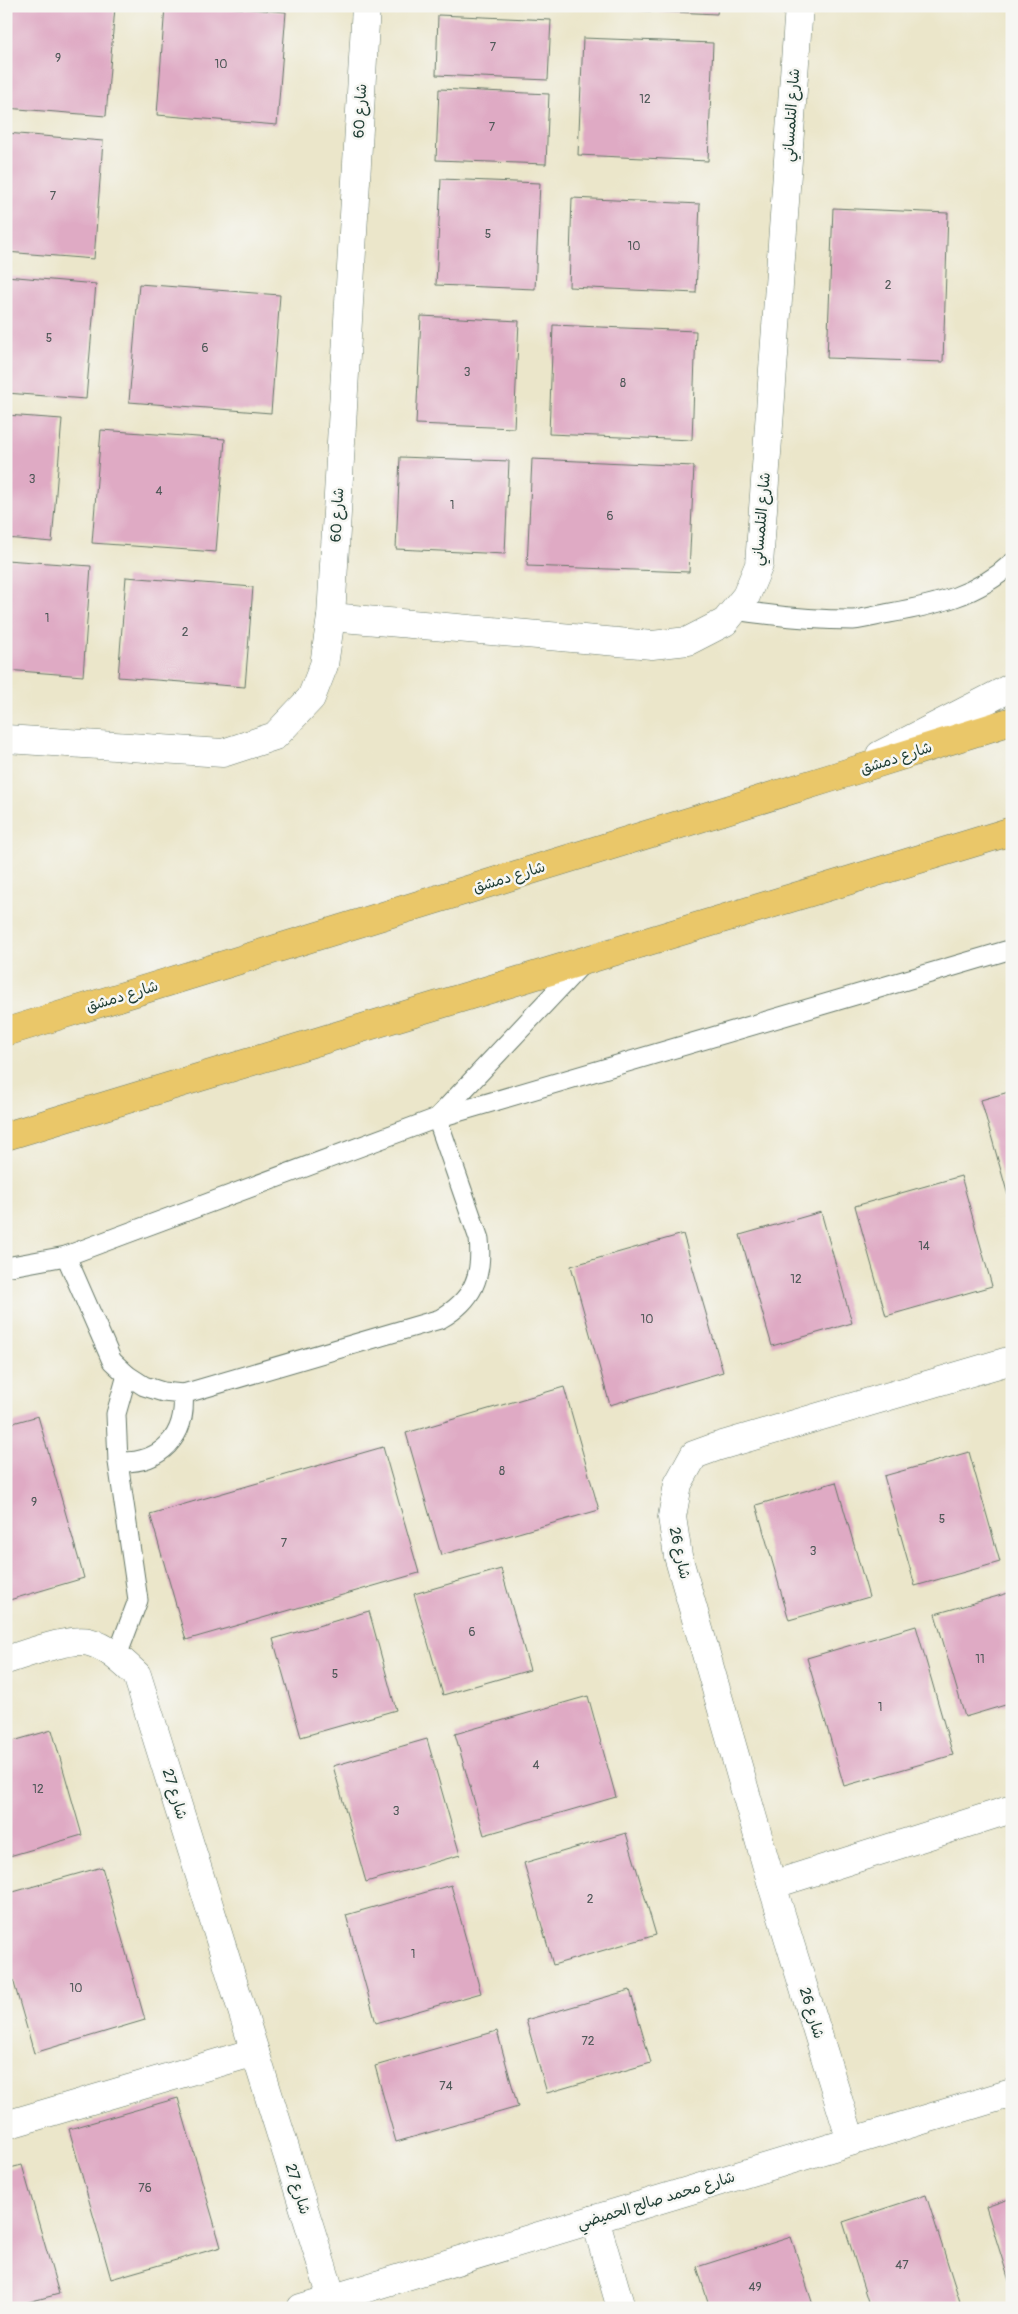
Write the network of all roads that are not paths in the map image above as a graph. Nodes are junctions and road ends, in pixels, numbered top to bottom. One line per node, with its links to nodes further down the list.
1 (366, 6): 5 (street, شارع 60)
2 (799, 6): 4 (street, شارع التلمساني)
3 (1012, 563): 4 (lane)
4 (735, 610): 5 (street, شارع التلمساني)
5 (331, 617): 8 (street, شارع 60)
6 (1012, 687): 9 (street)
7 (1012, 721): 9 (main road, شارع دمشق)
8 (6, 739)
9 (837, 776): 13 (main road, شارع دمشق)
10 (1012, 831): 12 (main road)
11 (1012, 949): 14 (lane)
12 (585, 960): 14 (lane); 15 (main road)
13 (6, 1032)
14 (437, 1118): 16 (lane); 20 (lane)
15 (6, 1136)
16 (66, 1256): 17 (lane); 19 (lane)
17 (6, 1267)
18 (1012, 1360): 25 (street, شارع 26)
19 (127, 1375): 20 (lane); 21 (lane)
20 (183, 1394): 21 (lane)
21 (118, 1462): 22 (lane)
22 (117, 1656): 23 (street, شارع 27); 26 (street, شارع 27)
23 (6, 1660)
24 (1012, 1809): 25 (street)
25 (772, 1885): 29 (street, شارع 26)
26 (255, 2052): 28 (street); 31 (street, شارع 27)
27 (1012, 2092): 29 (street, شارع محمد صالح الحميضي)
28 (6, 2125)
29 (851, 2141): 30 (street, شارع محمد صالح الحميضي)
30 (595, 2219): 31 (street, شارع محمد صالح الحميضي); 33 (street)
31 (332, 2298): 32 (street, شارع محمد صالح الحميضي)
32 (301, 2308)
33 (621, 2308)

